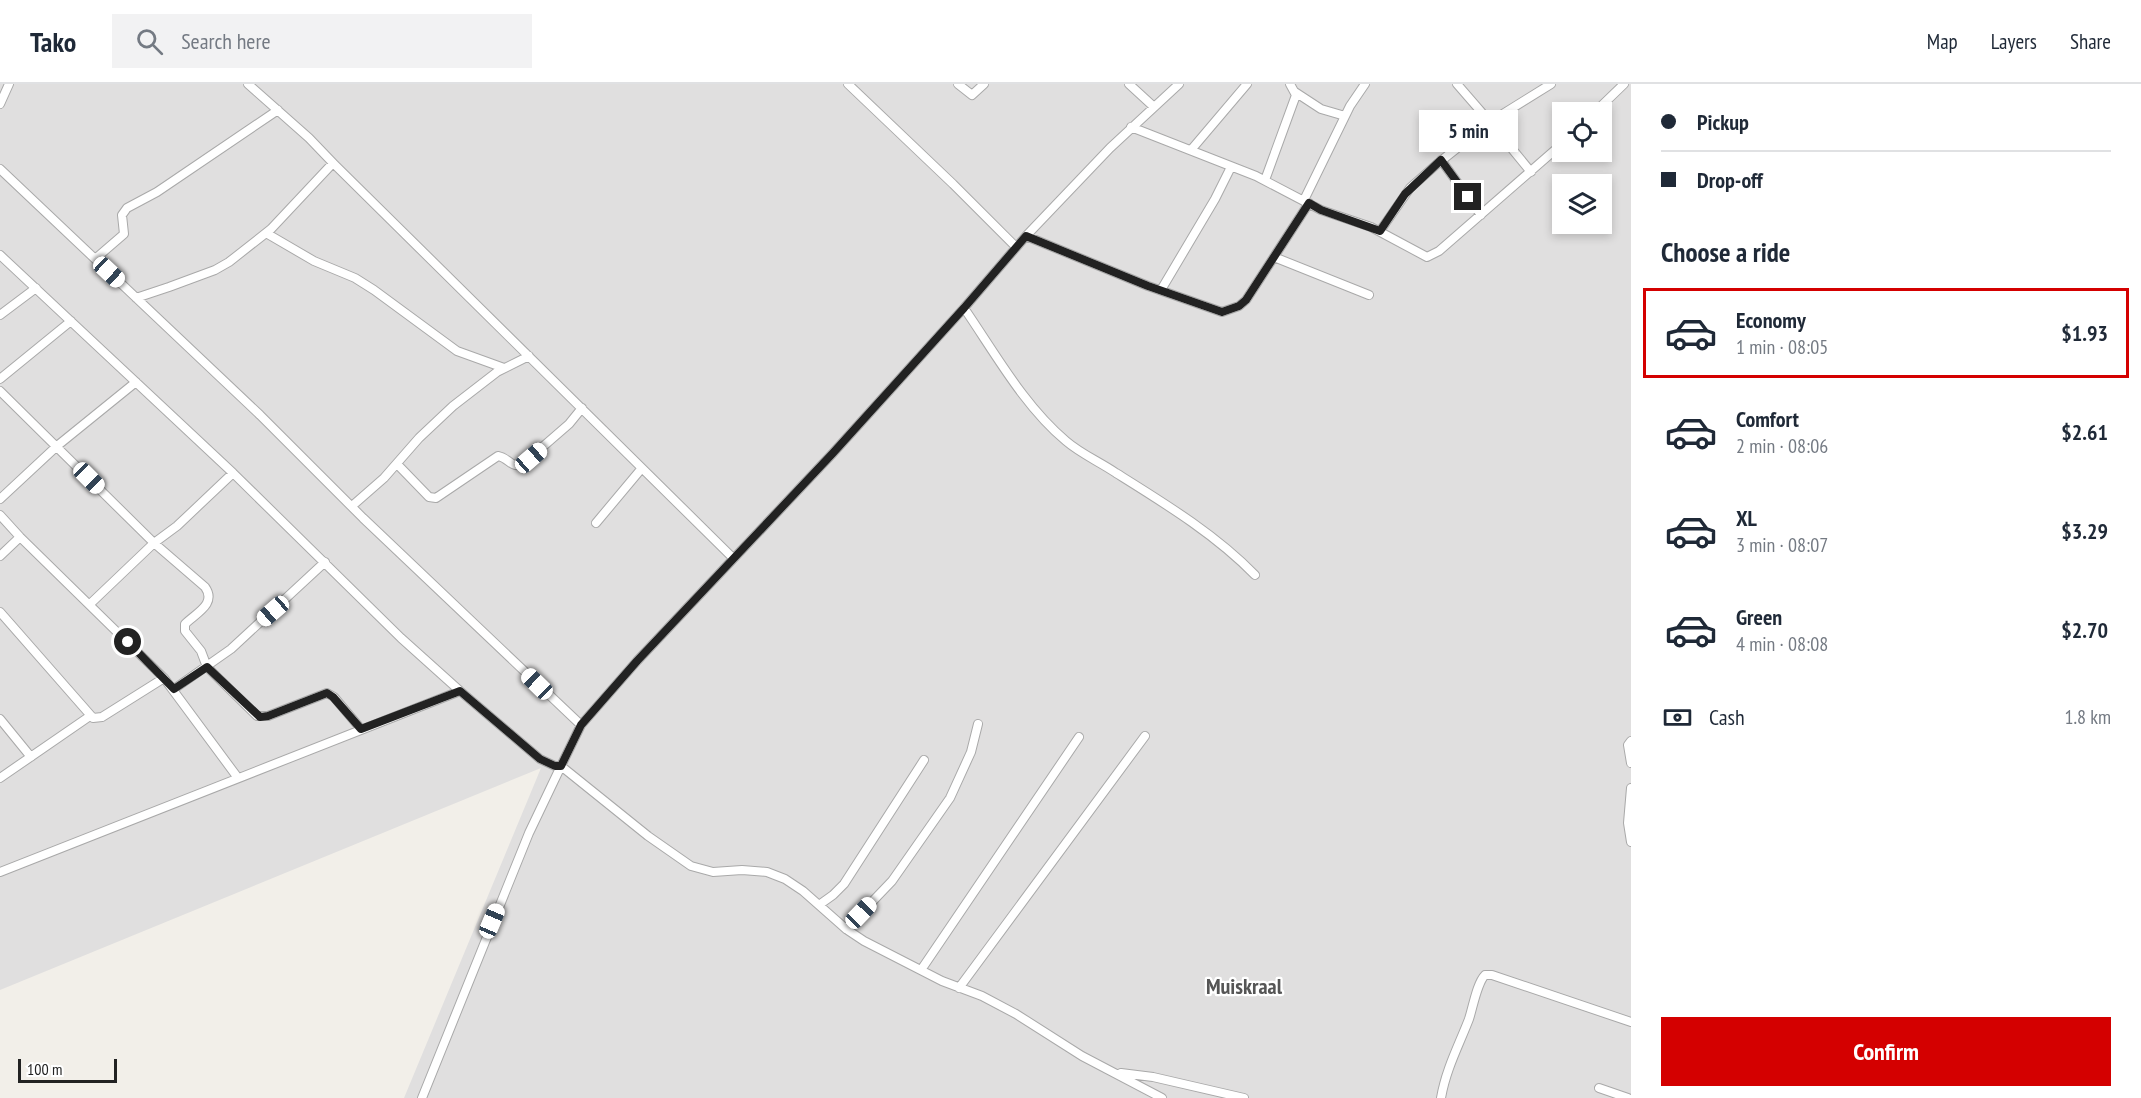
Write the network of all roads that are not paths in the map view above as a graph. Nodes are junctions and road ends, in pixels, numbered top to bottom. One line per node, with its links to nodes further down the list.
1 (9, 84): 16 (street)
2 (248, 84): 18 (street)
3 (848, 84): 35 (street)
4 (958, 84): 5 (street)
5 (984, 84)
6 (1129, 84): 17 (street)
7 (1179, 84): 17 (street)
8 (1247, 84): 22 (street)
9 (1290, 84): 14 (street)
10 (1365, 84): 19 (street)
11 (1457, 84): 20 (street)
12 (1551, 84): 20 (street)
13 (1624, 84): 15 (street)
14 (1295, 92): 19 (street); 29 (street)
15 (1605, 102)
16 (0, 104)
17 (1154, 107): 21 (street)
18 (278, 110): 25 (street); 38 (street)
19 (1345, 116): 30 (street)
20 (1490, 123): 24 (street); 28 (street)
21 (1131, 128): 22 (street); 34 (street)
22 (1191, 150): 26 (street)
23 (1552, 153): 28 (street)
24 (1441, 160): 31 (street); 32 (street)
25 (333, 163): 33 (street); 46 (street)
26 (1231, 166): 29 (street); 40 (street)
27 (0, 169): 38 (street)
28 (1531, 172): 31 (street)
29 (1264, 180): 30 (street)
30 (1306, 202): 32 (street); 37 (street)
31 (1481, 215): 32 (street)
32 (1380, 231)
33 (266, 233): 42 (street); 47 (street)
34 (1026, 236): 35 (street); 40 (street)
35 (1016, 247): 43 (street)
36 (0, 255): 39 (street)
37 (1274, 257): 40 (street); 41 (street)
38 (95, 259): 42 (street)
39 (36, 288): 44 (street); 45 (street)
40 (1161, 290)
41 (1369, 295)
42 (136, 298): 57 (street)
43 (964, 308): 63 (street); 65 (street)
44 (0, 315)
45 (71, 321): 48 (street); 49 (street)
46 (529, 356): 47 (street); 51 (street)
47 (504, 368): 53 (street)
48 (0, 379)
49 (136, 382): 52 (street); 55 (street)
50 (0, 391): 52 (street)
51 (582, 408): 53 (street); 54 (street)
52 (57, 446): 56 (street); 61 (street)
53 (397, 464): 57 (street)
54 (642, 468): 59 (street); 63 (street)
55 (233, 473): 61 (street); 64 (street)
56 (0, 499)
57 (352, 506): 75 (street)
58 (0, 515): 60 (street)
59 (596, 523)
60 (20, 537): 62 (street); 66 (street)
61 (154, 543): 66 (street); 68 (street)
62 (0, 556)
63 (733, 558): 75 (street)
64 (325, 562): 68 (street); 71 (street)
65 (1255, 575)
66 (90, 604): 69 (street)
67 (0, 612): 72 (street)
68 (207, 667): 70 (street); 76 (street)
69 (164, 678): 70 (street); 72 (street)
70 (174, 689): 85 (street)
71 (460, 691): 76 (street); 83 (street)
72 (90, 716): 80 (street)
73 (0, 719): 80 (street)
74 (978, 724): 90 (street)
75 (581, 725): 83 (street)
76 (361, 729): 85 (street)
77 (1145, 736): 92 (street)
78 (1079, 737): 91 (street)
79 (1631, 741): 82 (street)
80 (32, 757): 84 (street)
81 (924, 760): 89 (street)
82 (1631, 763)
83 (561, 766): 89 (street); 97 (street)
84 (0, 778)
85 (238, 778): 88 (street)
86 (1631, 788): 87 (street)
87 (1631, 842)
88 (0, 872)
89 (819, 904): 90 (street)
90 (846, 929): 91 (street)
91 (921, 970): 92 (street)
92 (959, 988): 94 (street)
93 (1631, 1022): 100 (street)
94 (1116, 1073): 96 (street); 99 (street)
95 (1599, 1088): 101 (street)
96 (1152, 1096): 98 (street)
97 (422, 1098)
98 (1162, 1098)
99 (1244, 1098)
100 (1441, 1098)
101 (1628, 1098)

